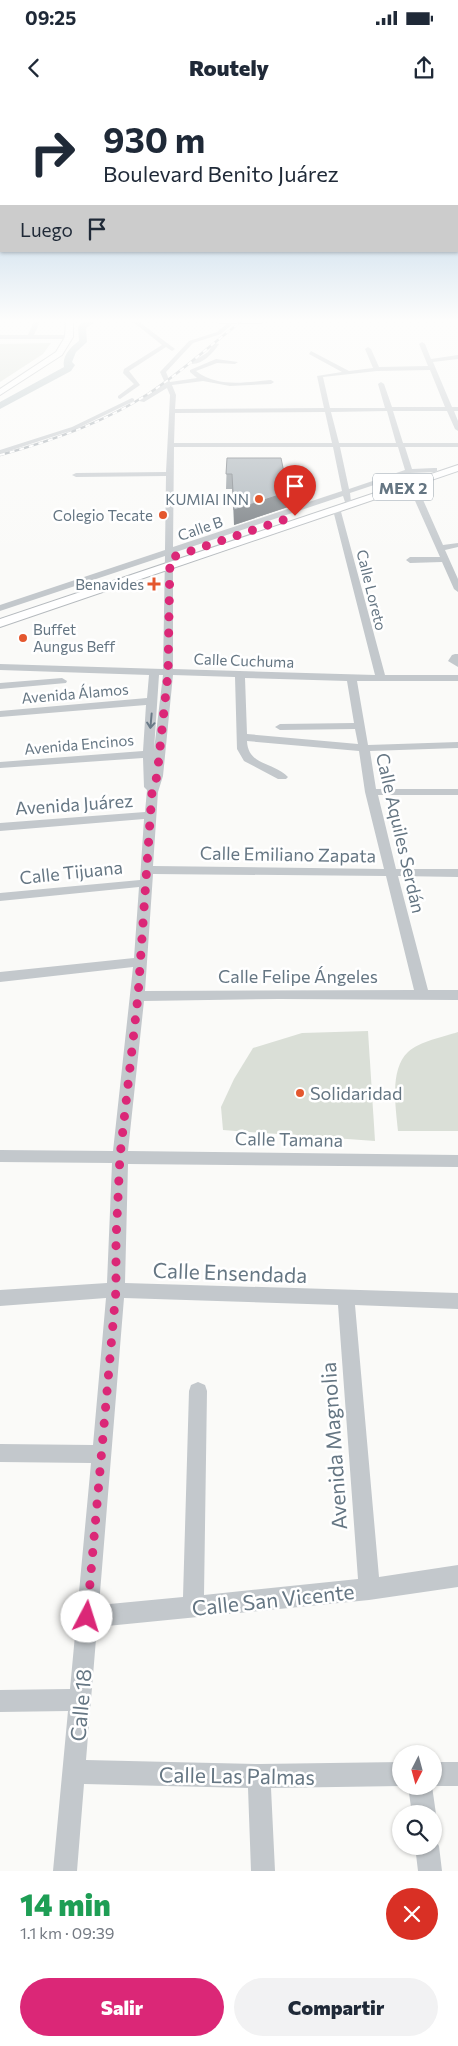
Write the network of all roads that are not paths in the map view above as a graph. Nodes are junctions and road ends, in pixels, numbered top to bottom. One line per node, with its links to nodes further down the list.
1 (124, 404): 16 (street)
2 (170, 404): 9 (street, Calle 18)
3 (326, 404): 10 (street)
4 (387, 404): 7 (street)
5 (447, 404): 8 (street)
6 (458, 409): 8 (street)
7 (389, 410): 8 (street); 10 (street); 12 (street)
8 (450, 410): 11 (street)
9 (172, 411): 10 (street); 13 (street, Calle 18)
10 (328, 411): 14 (street)
11 (458, 429)
12 (401, 444): 14 (street); 15 (street); 21 (street)
13 (170, 445): 14 (street); 19 (street, Calle 18)
14 (336, 445): 22 (street)
15 (458, 445)
16 (0, 452)
17 (458, 462): 21 (main road, MEX 2)
18 (458, 468): 21 (main road, MEX 2)
19 (170, 474): 20 (street); 26 (street, Calle 18)
20 (76, 475)
21 (408, 478): 22 (main road, MEX 2); 25 (street)
22 (347, 499): 23 (main road, MEX 2); 26 (main road, MEX 2)
23 (337, 510): 26 (main road, MEX 2); 44 (street, Calle Loreto)
24 (458, 545): 25 (street)
25 (440, 548): 27 (street)
26 (169, 559): 31 (main road, MEX 2); 34 (main road, MEX 2); 36 (street, Calle 18)
27 (446, 559): 28 (street); 29 (street)
28 (410, 560)
29 (457, 584)
30 (0, 599): 31 (street)
31 (19, 602): 32 (street); 33 (main road, MEX 2)
32 (0, 608)
33 (0, 615)
34 (0, 623)
35 (458, 656): 37 (street)
36 (168, 657): 40 (street, Calle 18); 41 (street)
37 (458, 664)
38 (0, 667): 39 (street, Calle Cuchuma)
39 (154, 672): 40 (street, Calle Cuchuma); 48 (street, Calle 18)
40 (168, 673): 41 (street, Calle Cuchuma); 55 (street, Calle 18)
41 (196, 673): 42 (street, Calle Cuchuma)
42 (240, 675): 43 (street, Calle Cuchuma); 52 (street)
43 (352, 678): 44 (street, Calle Cuchuma); 50 (street, Calle Aquiles Serdán)
44 (380, 678): 45 (street, Calle Cuchuma)
45 (458, 678)
46 (62, 681): 47 (street)
47 (0, 686)
48 (153, 702): 49 (street, Avenida Álamos); 55 (street, Calle 18, one-way to 55)
49 (0, 714)
50 (359, 726): 51 (street); 54 (street, Calle Aquiles Serdán)
51 (280, 727)
52 (242, 737): 54 (street); 57 (street)
53 (458, 745): 54 (street)
54 (363, 748): 58 (street, Calle Aquiles Serdán)
55 (154, 753): 56 (street, Avenida Encinos); 60 (street, Calle 18)
56 (0, 766)
57 (282, 777)
58 (371, 792): 59 (street); 62 (street, Calle Aquiles Serdán)
59 (458, 792)
60 (151, 815): 61 (street, Avenida Juárez); 64 (street, Calle 18)
61 (0, 827)
62 (392, 872): 63 (street, Calle Emiliano Zapata); 64 (street, Calle Emiliano Zapata); 68 (street, Calle Aquiles Serdán)
63 (458, 873)
64 (146, 876): 65 (street, Calle Tijuana); 66 (street, Calle 18)
65 (0, 897)
66 (140, 962): 67 (street); 70 (street, Calle 18)
67 (0, 977)
68 (422, 995): 69 (street, Calle Felipe Ángeles); 70 (street, Calle Felipe Ángeles)
69 (458, 995)
70 (138, 996): 72 (street, Calle 18)
71 (0, 1156): 72 (street, Calle Tamana)
72 (120, 1156): 73 (street, Calle Tamana); 74 (street, Calle 18)
73 (458, 1161)
74 (116, 1290): 75 (street, Calle Ensendada); 76 (street, Calle Ensendada); 80 (street, Calle 18)
75 (0, 1298)
76 (346, 1298): 77 (street, Calle Ensendada); 82 (street, Avenida Magnolia)
77 (458, 1301)
78 (198, 1391): 83 (street)
79 (0, 1453): 80 (street)
80 (102, 1454): 84 (street, Calle 18)
81 (458, 1576): 82 (street, Calle San Vicente)
82 (369, 1589): 83 (street, Calle San Vicente)
83 (193, 1607): 84 (street, Calle San Vicente)
84 (87, 1617): 85 (street, Calle 18)
85 (80, 1700): 86 (street); 87 (street, Calle 18)
86 (0, 1701)
87 (74, 1772): 91 (street, Calle Las Palmas); 93 (street, Calle 18)
88 (392, 1774): 91 (street, Calle Las Palmas)
89 (442, 1774): 90 (street)
90 (458, 1774)
91 (259, 1776): 94 (street)
92 (428, 1855): 95 (street)
93 (65, 1871)
94 (263, 1871)
95 (430, 1871)

